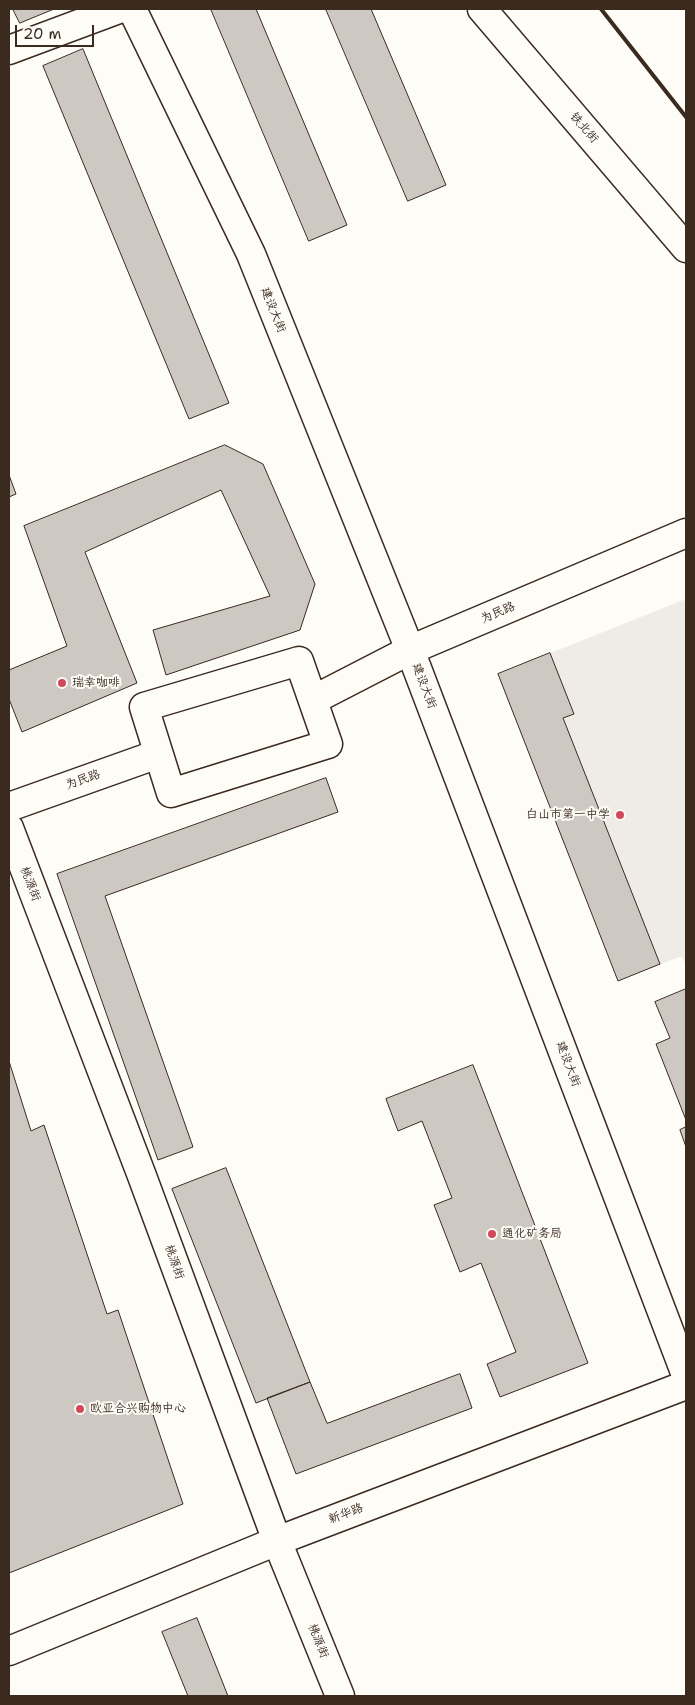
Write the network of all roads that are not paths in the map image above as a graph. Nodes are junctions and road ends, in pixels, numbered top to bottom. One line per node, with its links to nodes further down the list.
1 (119, 9): 4 (street)
2 (132, 9): 7 (street, 建设大街)
3 (482, 9): 5 (street, 铁北街)
4 (9, 50)
5 (686, 248)
6 (686, 532): 7 (street, 为民路)
7 (410, 650): 8 (street, 为民路); 12 (street, 建设大街)
8 (313, 700): 9 (street); 9 (street)
9 (158, 754): 10 (street, 为民路)
10 (9, 807)
11 (9, 828): 14 (street, 桃源街)
12 (686, 1375)
13 (686, 1385): 14 (street, 新华路)
14 (278, 1541): 15 (street, 新华路); 16 (street, 桃源街)
15 (9, 1651)
16 (340, 1696)

